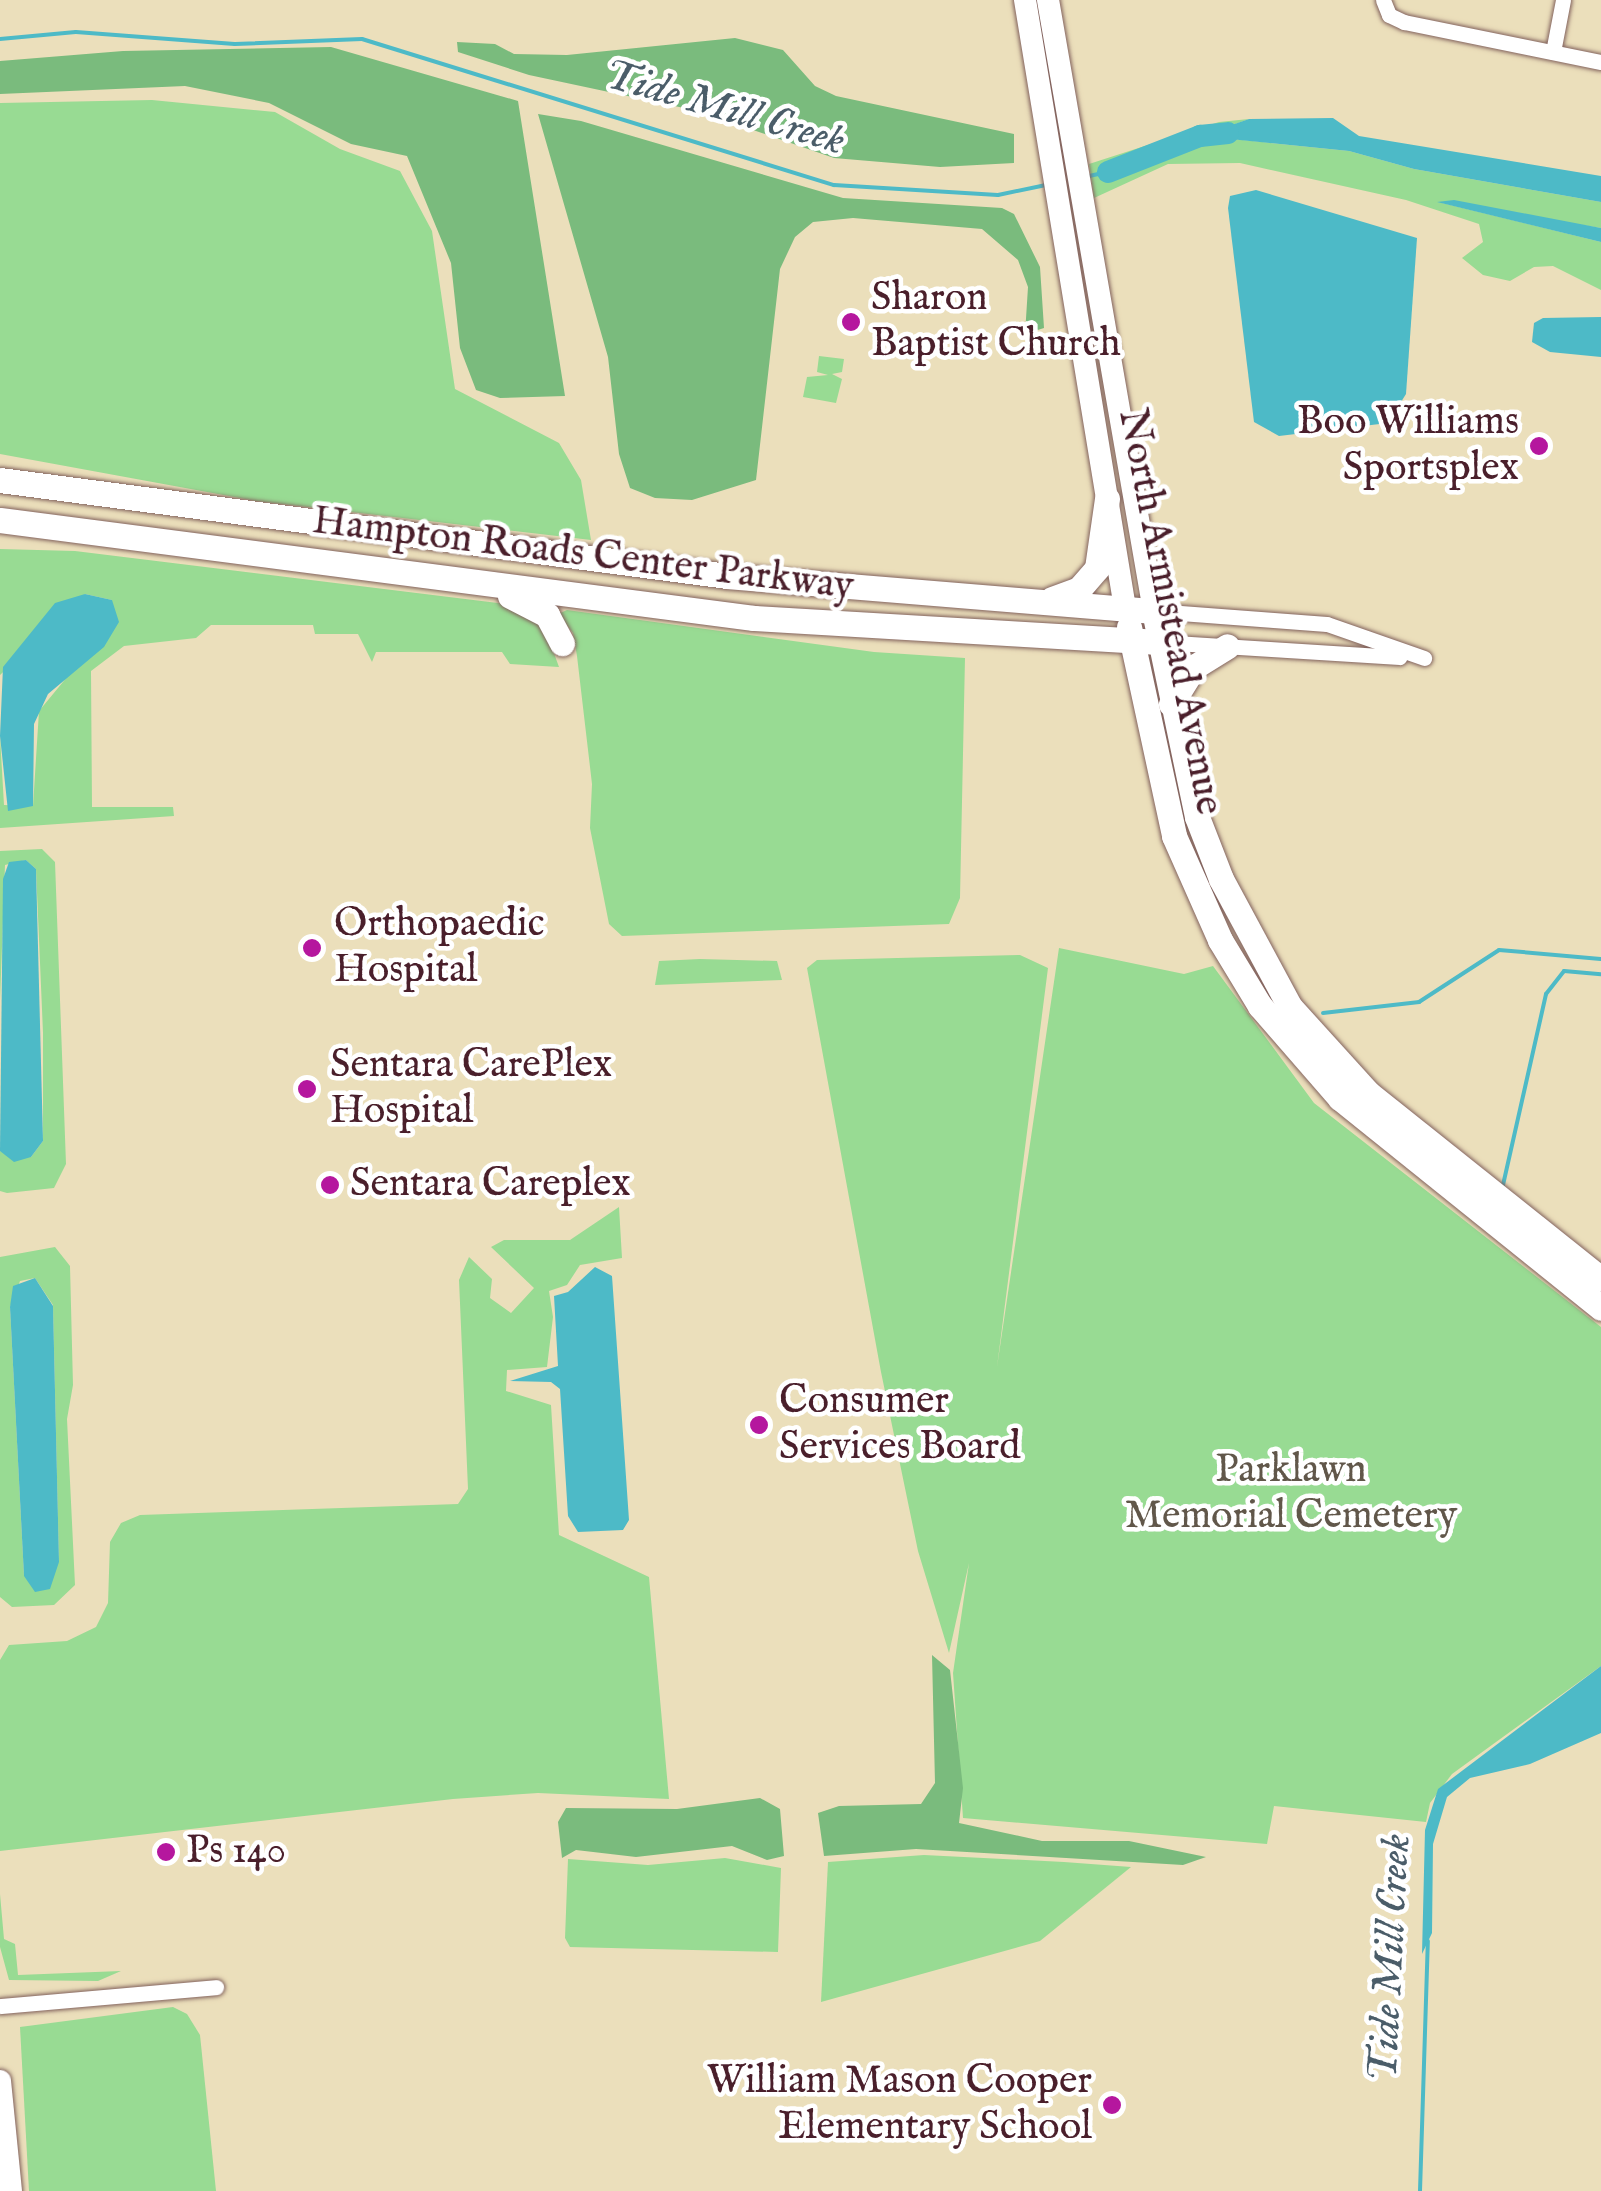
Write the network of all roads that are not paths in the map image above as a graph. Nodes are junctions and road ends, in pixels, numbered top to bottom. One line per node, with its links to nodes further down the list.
1 (1024, 0): 7 (main road, North Armistead Avenue)
2 (1048, 0): 7 (main road, North Armistead Avenue)
3 (1383, 0): 5 (street)
4 (1563, 0): 5 (street)
5 (1553, 52): 6 (street)
6 (1601, 62)
7 (1063, 173): 8 (main road, North Armistead Avenue)
8 (1068, 206): 10 (main road, North Armistead Avenue); 15 (main road, North Armistead Avenue)
9 (0, 480): 13 (main road, Hampton Roads Center Parkway)
10 (1107, 499): 13 (main road); 14 (main road, North Armistead Avenue)
11 (0, 520): 12 (main road, Hampton Roads Center Parkway)
12 (304, 560): 16 (main road, Hampton Roads Center Parkway); 19 (main road)
13 (1038, 603): 14 (main road, Hampton Roads Center Parkway)
14 (1125, 608): 15 (main road, Hampton Roads Center Parkway); 17 (main road, North Armistead Avenue)
15 (1154, 611): 18 (main road, North Armistead Avenue); 20 (street)
16 (908, 629): 17 (main road, Hampton Roads Center Parkway); 22 (main road)
17 (1131, 641): 18 (main road, Hampton Roads Center Parkway); 22 (main road, North Armistead Avenue)
18 (1160, 642): 20 (street); 21 (main road, North Armistead Avenue)
19 (562, 643)
20 (1227, 646): 21 (main road)
21 (1171, 704): 23 (main road, North Armistead Avenue)
22 (1146, 728): 24 (main road, North Armistead Avenue)
23 (1601, 1279)
24 (1601, 1308)
25 (216, 1987): 26 (street)
26 (0, 2006)
27 (0, 2081): 28 (main road)
28 (11, 2191)

